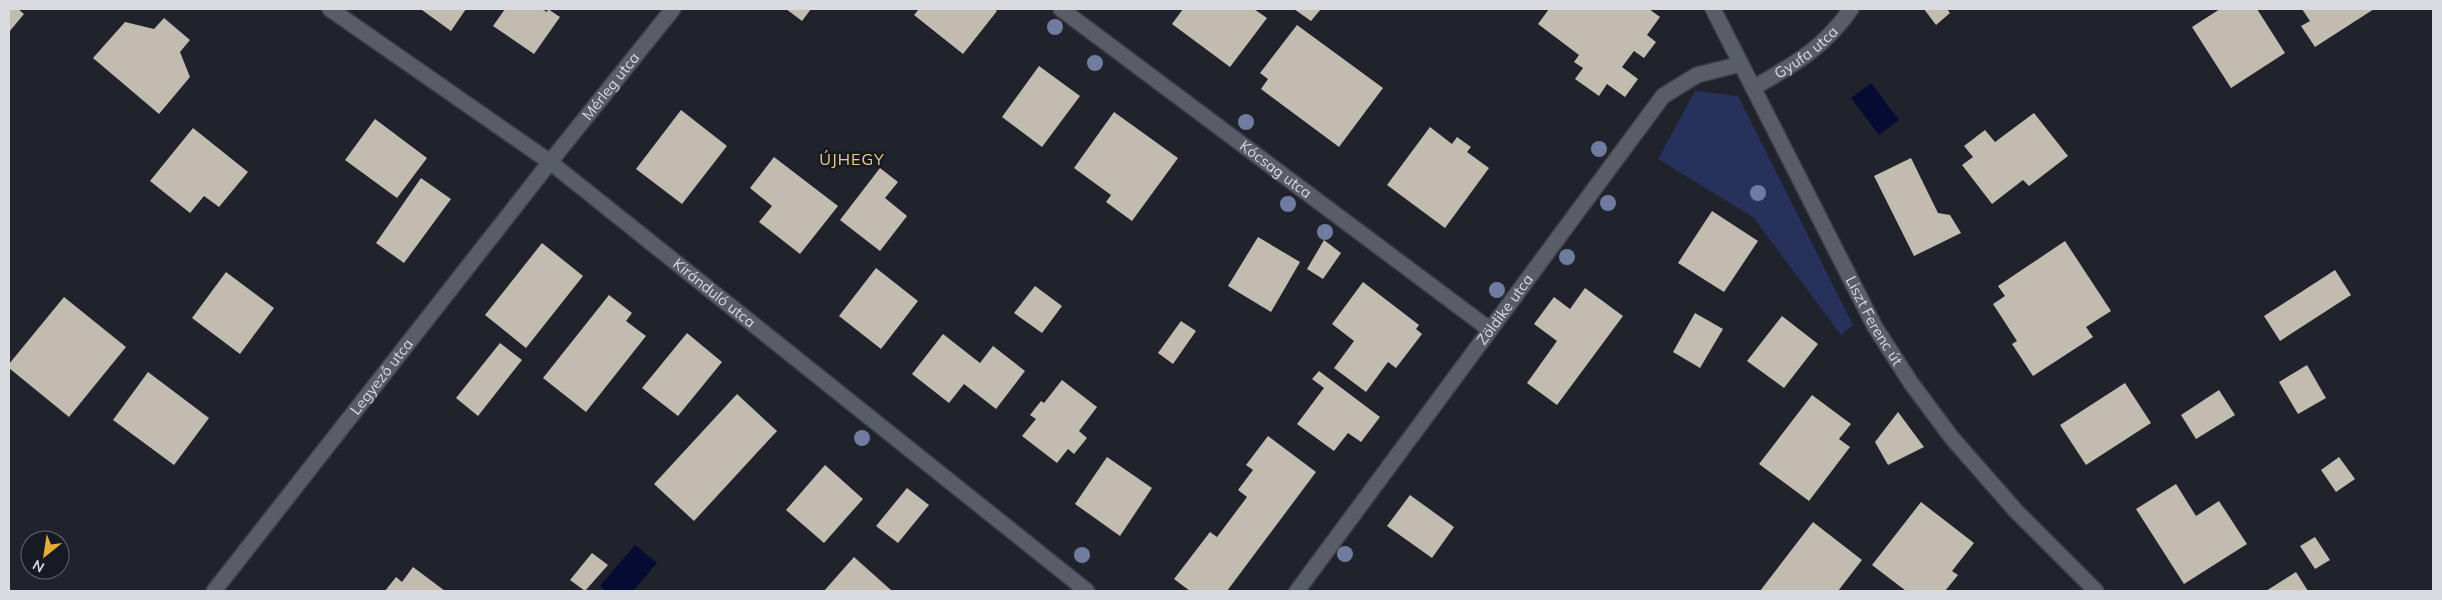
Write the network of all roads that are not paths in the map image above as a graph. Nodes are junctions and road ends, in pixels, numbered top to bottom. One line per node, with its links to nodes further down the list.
1 (330, 9): 8 (street, Kiránduló utca)
2 (673, 9): 8 (street, Mérleg utca)
3 (1061, 9): 9 (street, Kócsag utca)
4 (1713, 9): 6 (street, Liszt Ferenc út)
5 (1851, 9): 7 (street, Gyufa utca)
6 (1740, 64): 7 (street, Liszt Ferenc út); 9 (street, Zöldike utca)
7 (1752, 88): 13 (street, Liszt Ferenc út)
8 (550, 162): 10 (street, Legyező utca); 11 (street, Kiránduló utca)
9 (1489, 329): 12 (street, Zöldike utca)
10 (214, 591)
11 (1087, 591)
12 (1297, 591)
13 (2096, 591)

